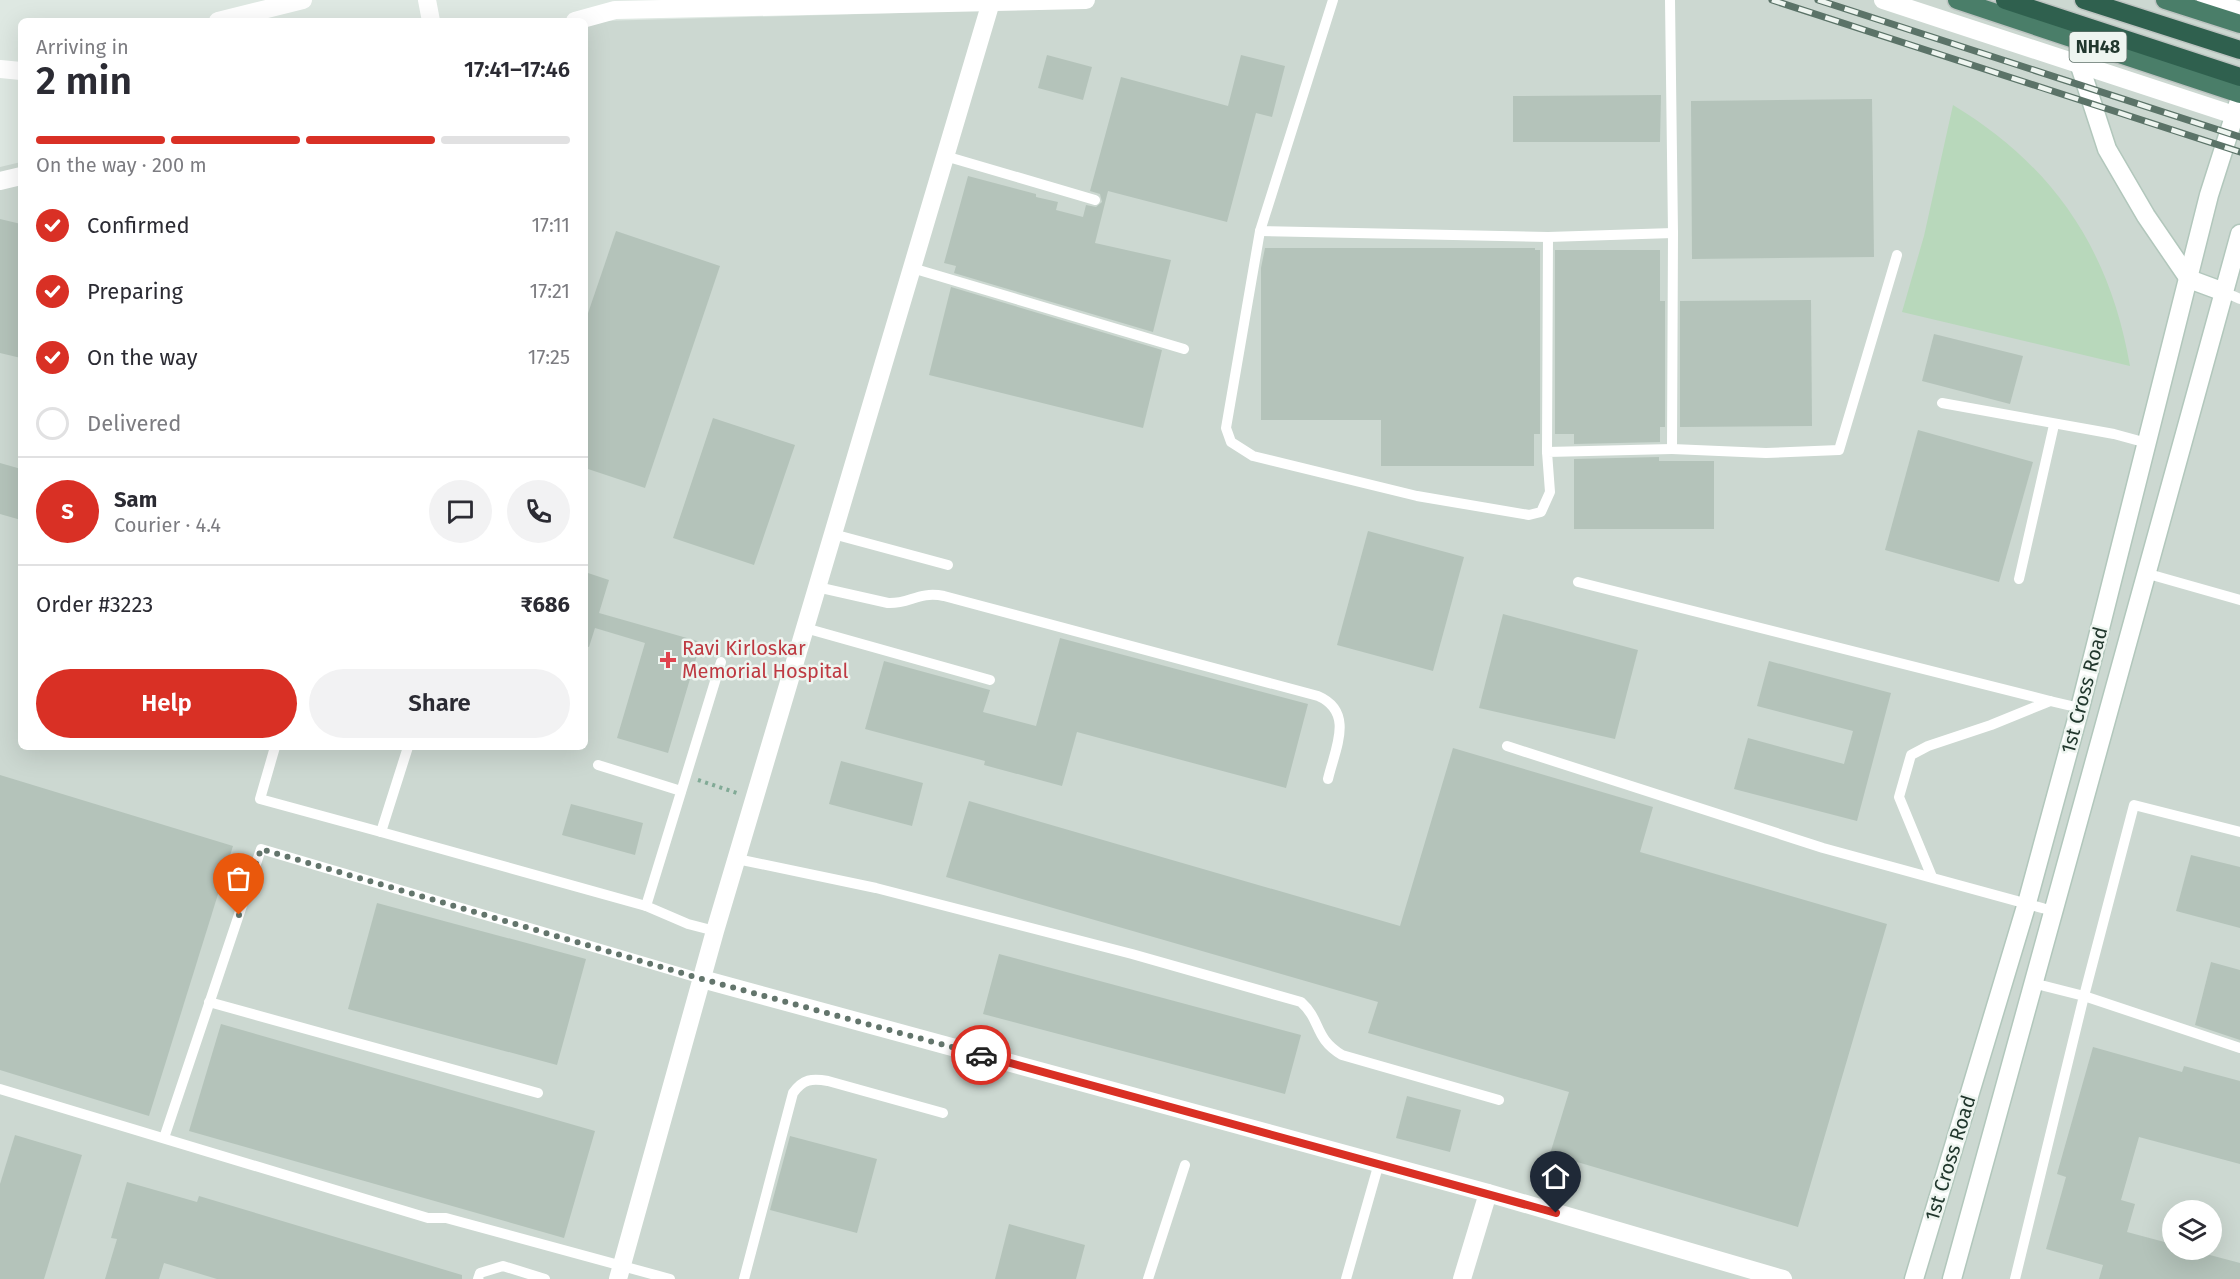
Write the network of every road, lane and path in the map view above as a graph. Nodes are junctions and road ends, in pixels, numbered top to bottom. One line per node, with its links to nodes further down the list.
1 (303, 0): 15 (street)
2 (427, 0): 16 (street)
3 (1086, 0): 12 (street)
4 (1333, 0): 30 (lane)
5 (1670, 0): 31 (lane)
6 (1883, 0): 20 (street)
7 (1957, 0): 24 (highway, NH48)
8 (2005, 0): 23 (highway)
9 (2084, 0): 19 (highway)
10 (2165, 0): 18 (highway)
11 (2206, 0): 14 (street)
12 (991, 3): 13 (street); 26 (street)
13 (681, 4): 17 (street)
14 (2240, 11)
15 (230, 18)
16 (430, 18)
17 (586, 18)
18 (2240, 24)
19 (2240, 51)
20 (2079, 63): 25 (street); 36 (street)
21 (0, 69): 22 (street)
22 (18, 71)
23 (2240, 76)
24 (2240, 93)
25 (2238, 110): 36 (street, 1st Cross Road)
26 (945, 156): 29 (lane); 35 (street)
27 (18, 177): 28 (street)
28 (0, 181)
29 (1095, 200)
30 (1260, 231): 33 (lane); 43 (lane)
31 (1673, 233): 33 (lane); 42 (lane)
32 (2240, 234): 37 (street, 1st Cross Road)
33 (1548, 237): 43 (lane)
34 (1897, 255): 42 (lane)
35 (912, 268): 38 (lane); 44 (street)
36 (2189, 279): 37 (street); 41 (street, 1st Cross Road)
37 (2232, 296): 46 (street, 1st Cross Road)
38 (1184, 350)
39 (1942, 403): 40 (lane)
40 (2054, 425): 41 (lane); 47 (lane)
41 (2147, 443): 55 (street, 1st Cross Road)
42 (1672, 449): 43 (lane)
43 (1547, 452)
44 (833, 534): 45 (lane); 49 (street)
45 (948, 565)
46 (2145, 573): 50 (lane); 70 (street, 1st Cross Road)
47 (2019, 579)
48 (1578, 582): 54 (lane)
49 (818, 587): 51 (street); 61 (lane)
50 (2240, 600)
51 (805, 628): 53 (lane); 66 (street)
52 (721, 662): 60 (lane)
53 (990, 680)
54 (2050, 701): 55 (lane); 67 (lane)
55 (2080, 708): 68 (street, 1st Cross Road)
56 (1507, 746): 67 (lane)
57 (274, 750): 64 (lane)
58 (407, 750): 64 (lane)
59 (598, 765): 63 (lane)
60 (686, 776): 62 (path); 63 (lane)
61 (1328, 779)
62 (729, 790)
63 (681, 791): 69 (lane)
64 (381, 832): 69 (lane)
65 (2240, 832): 74 (lane)
66 (736, 859): 71 (street); 79 (lane)
67 (1932, 877): 68 (lane)
68 (2027, 903): 70 (lane); 94 (street, 1st Cross Road)
69 (646, 906): 71 (lane)
70 (2053, 911): 73 (street, 1st Cross Road)
71 (715, 931): 72 (street)
72 (702, 979): 75 (lane); 82 (street); 85 (street)
73 (2033, 983): 74 (lane); 95 (street, 1st Cross Road)
74 (2084, 996): 76 (lane); 96 (lane)
75 (210, 1002): 78 (lane); 81 (lane)
76 (2240, 1048)
77 (0, 1089): 81 (lane)
78 (538, 1093)
79 (1499, 1100)
80 (943, 1113): 89 (lane)
81 (164, 1138): 85 (lane)
82 (1379, 1163): 84 (street); 91 (lane)
83 (1185, 1165): 90 (lane)
84 (1488, 1193): 92 (street); 93 (street)
85 (620, 1273): 88 (lane)
86 (478, 1279): 87 (lane)
87 (545, 1279)
88 (670, 1279)
89 (744, 1279)
90 (1148, 1279)
91 (1346, 1279)
92 (1462, 1279)
93 (1782, 1279)
94 (1914, 1279)
95 (1952, 1279)
96 (2015, 1279)

